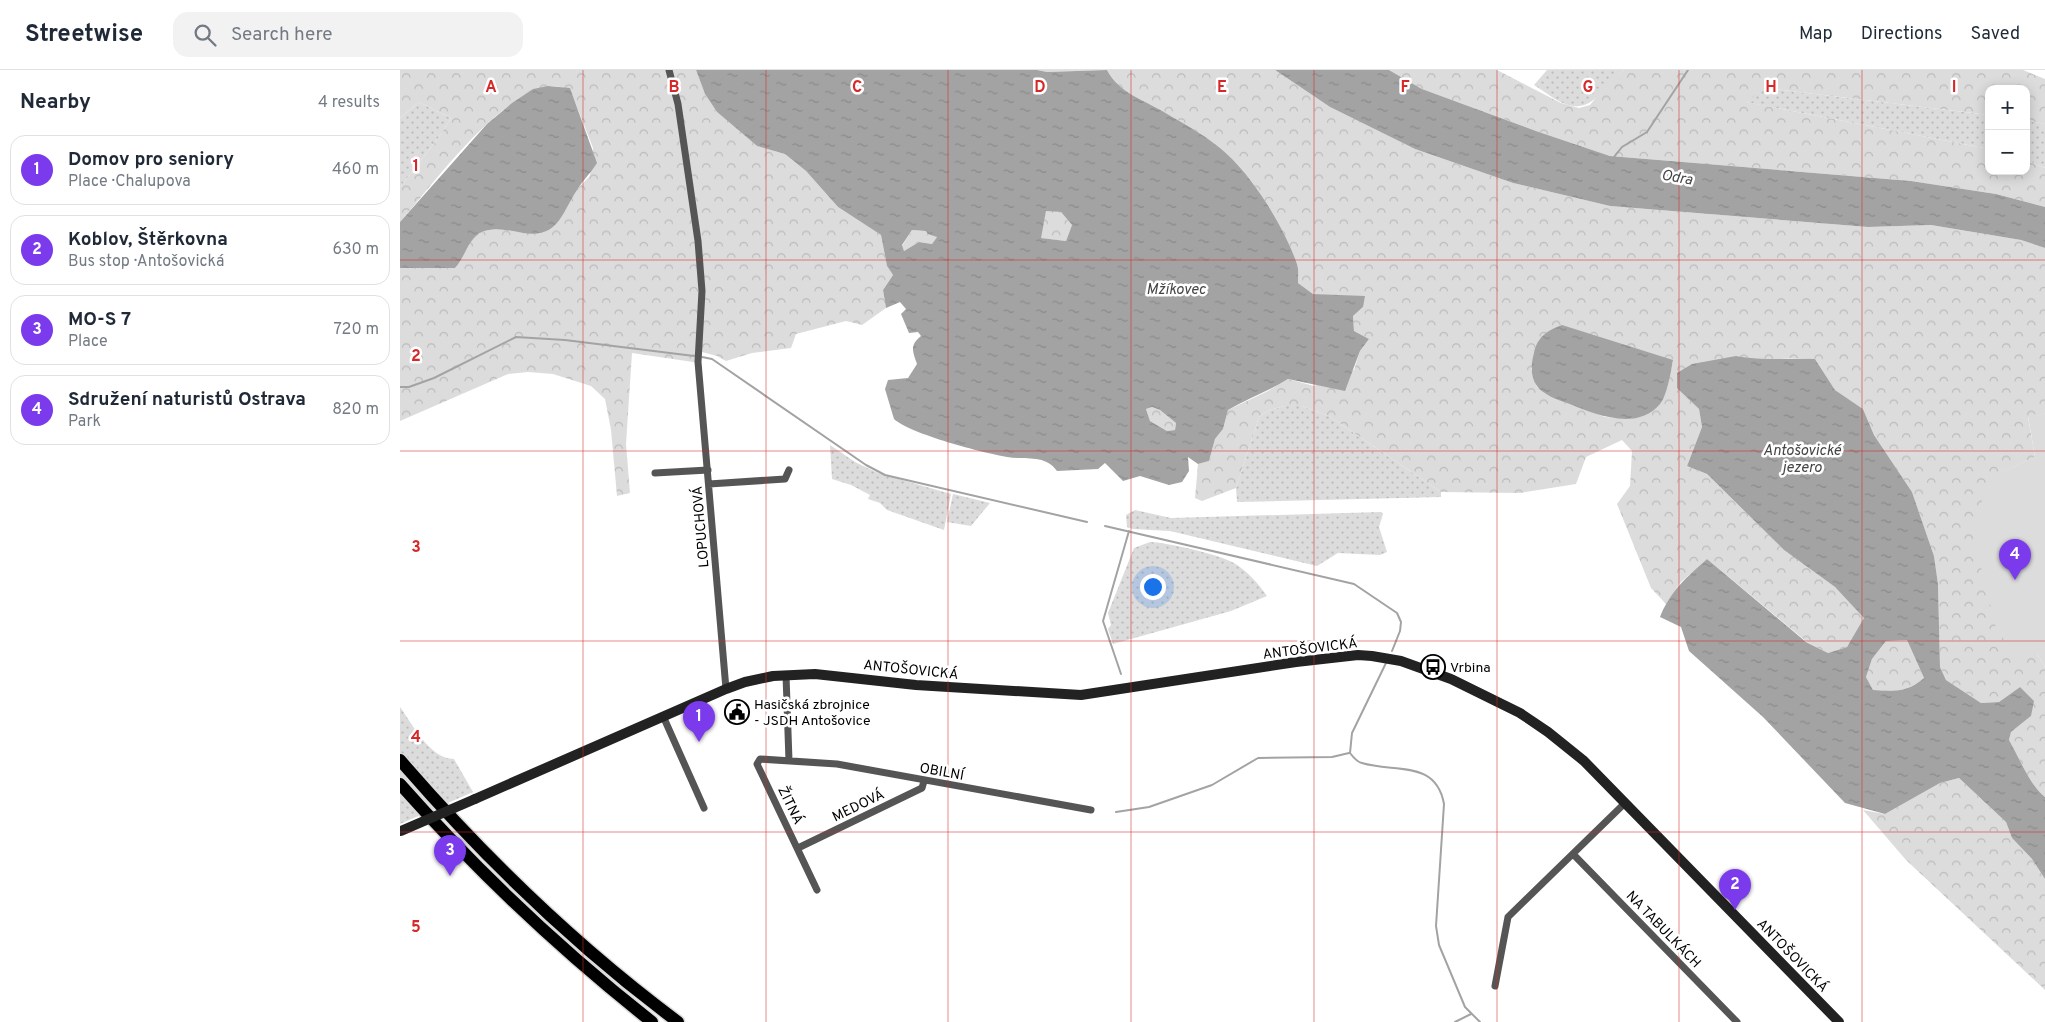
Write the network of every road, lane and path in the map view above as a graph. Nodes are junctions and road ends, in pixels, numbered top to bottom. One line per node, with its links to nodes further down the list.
1 (669, 70): 2 (street, LOPUCHOVÁ)
2 (708, 470): 4 (street); 5 (street, LOPUCHOVÁ)
3 (789, 470): 5 (street)
4 (654, 473)
5 (709, 484): 7 (street, LOPUCHOVÁ)
6 (786, 675): 7 (street, ANTOŠOVICKÁ); 10 (street); 13 (street, ANTOŠOVICKÁ)
7 (726, 689): 8 (street, ANTOŠOVICKÁ)
8 (660, 717): 14 (street); 16 (street, ANTOŠOVICKÁ, bridge)
9 (400, 760): 22 (highway)
10 (789, 761): 11 (street, OBILNÍ); 17 (street, ŽITNÁ)
11 (924, 781): 15 (street, OBILNÍ); 17 (street, MEDOVÁ)
12 (400, 784): 21 (highway)
13 (1625, 803): 18 (street); 24 (street, ANTOŠOVICKÁ)
14 (704, 808)
15 (1091, 810)
16 (400, 831)
17 (798, 848): 19 (street, ŽITNÁ)
18 (1573, 854): 20 (street); 23 (street, NA TABULKÁCH)
19 (817, 890)
20 (1495, 986)
21 (652, 1022)
22 (678, 1022)
23 (1737, 1022)
24 (1840, 1022)

